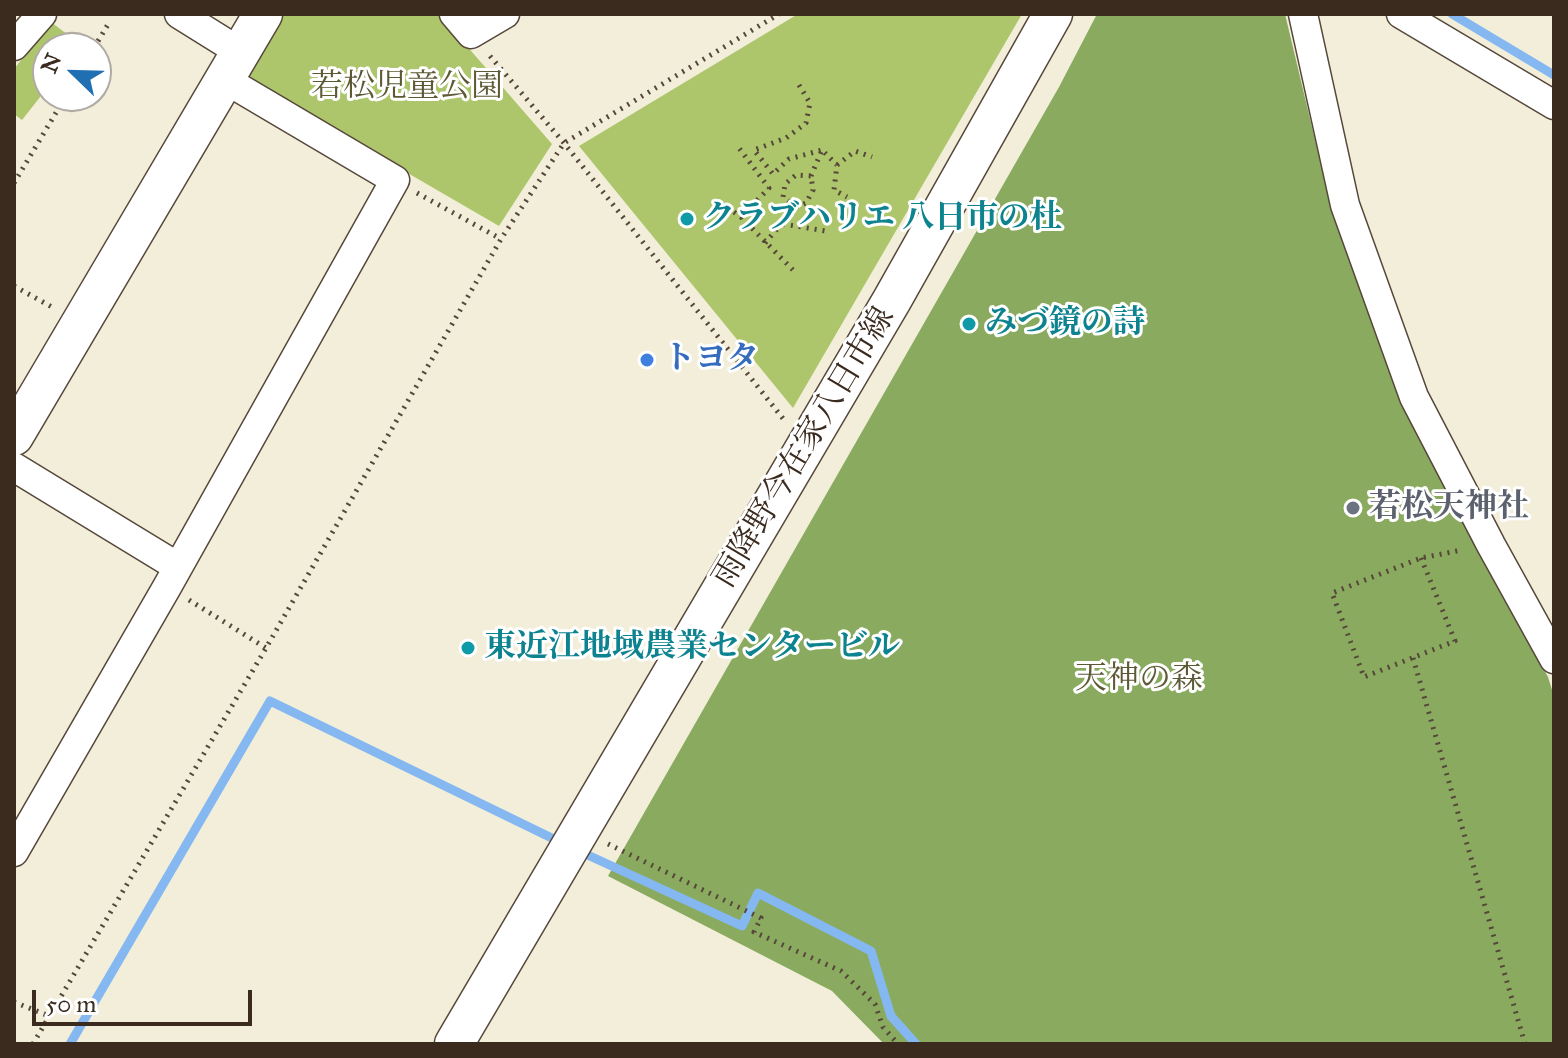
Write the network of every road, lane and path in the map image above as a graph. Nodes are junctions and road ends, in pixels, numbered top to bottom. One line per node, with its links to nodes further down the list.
1 (42, 14): 12 (street)
2 (179, 14): 13 (street)
3 (263, 14): 13 (main road)
4 (505, 14): 10 (street)
5 (779, 14): 17 (path)
6 (1053, 14): 50 (main road, 雨降野今在家八日市線)
7 (1303, 14): 39 (street)
8 (1401, 14): 15 (street)
9 (110, 21): 11 (path)
10 (462, 24): 17 (path)
11 (103, 32)
12 (14, 46)
13 (232, 66): 23 (street); 35 (main road)
14 (799, 85): 19 (path)
15 (1554, 105)
16 (56, 112): 24 (path)
17 (564, 143): 31 (path); 36 (path)
18 (739, 148): 28 (path)
19 (822, 150): 21 (path); 22 (path)
20 (872, 157): 21 (path)
21 (837, 165): 25 (path)
22 (811, 176): 26 (path); 26 (path)
23 (395, 180): 31 (path); 41 (street)
24 (14, 183)
25 (847, 197)
26 (796, 207): 29 (path)
27 (734, 212): 28 (path)
28 (741, 217): 32 (path)
29 (783, 224): 30 (path); 32 (path)
30 (826, 231)
31 (501, 239): 42 (path)
32 (765, 243): 33 (path)
33 (794, 271)
34 (14, 286): 35 (path)
35 (81, 322): 37 (main road)
36 (793, 431)
37 (14, 436)
38 (14, 467): 41 (street)
39 (1491, 545): 40 (path); 44 (street)
40 (1421, 558): 43 (path); 43 (path)
41 (172, 577): 42 (path); 46 (street)
42 (266, 648): 48 (path)
43 (1413, 658): 52 (path)
44 (1554, 659)
45 (604, 841): 51 (path)
46 (14, 852)
47 (14, 1002): 48 (path)
48 (49, 1016): 49 (path)
49 (33, 1044)
50 (454, 1044)
51 (898, 1044)
52 (1525, 1044)

